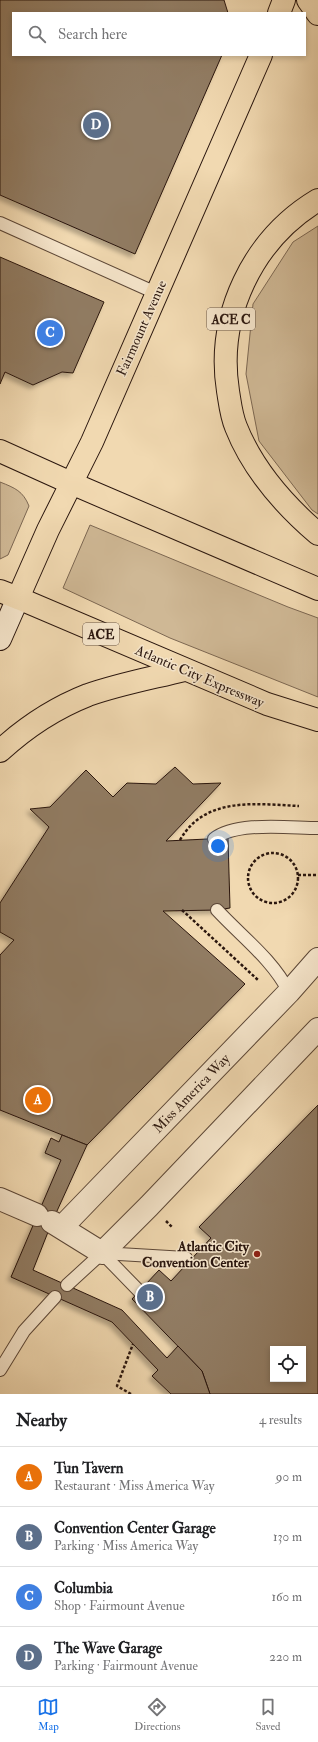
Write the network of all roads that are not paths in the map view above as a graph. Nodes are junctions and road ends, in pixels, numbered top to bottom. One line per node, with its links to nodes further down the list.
1 (284, 0): 3 (main road)
2 (308, 0): 4 (main road)
3 (279, 12)
4 (318, 14)
5 (260, 56): 8 (main road, Fairmount Avenue)
6 (318, 200): 11 (main road, ACE C)
7 (0, 223): 8 (lane)
8 (156, 293): 10 (main road, Fairmount Avenue)
9 (0, 452): 10 (main road)
10 (71, 483): 12 (main road); 13 (main road, Fairmount Avenue)
11 (318, 534)
12 (318, 589)
13 (9, 595): 14 (street); 15 (main road, Atlantic City Expressway / ACE)
14 (0, 639)
15 (184, 670): 16 (main road, Atlantic City Expressway / ACE); 17 (main road)
16 (318, 720)
17 (0, 751)
18 (318, 828): 19 (lane)
19 (214, 839)
20 (217, 910): 22 (lane)
21 (318, 959): 22 (street, Miss America Way)
22 (289, 992): 25 (street, Miss America Way)
23 (318, 1029): 26 (street)
24 (0, 1199): 25 (street)
25 (50, 1221): 26 (street)
26 (102, 1253): 27 (lane); 28 (lane); 29 (lane)
27 (186, 1258)
28 (67, 1285)
29 (139, 1291)
30 (55, 1297): 31 (lane)
31 (0, 1370)

